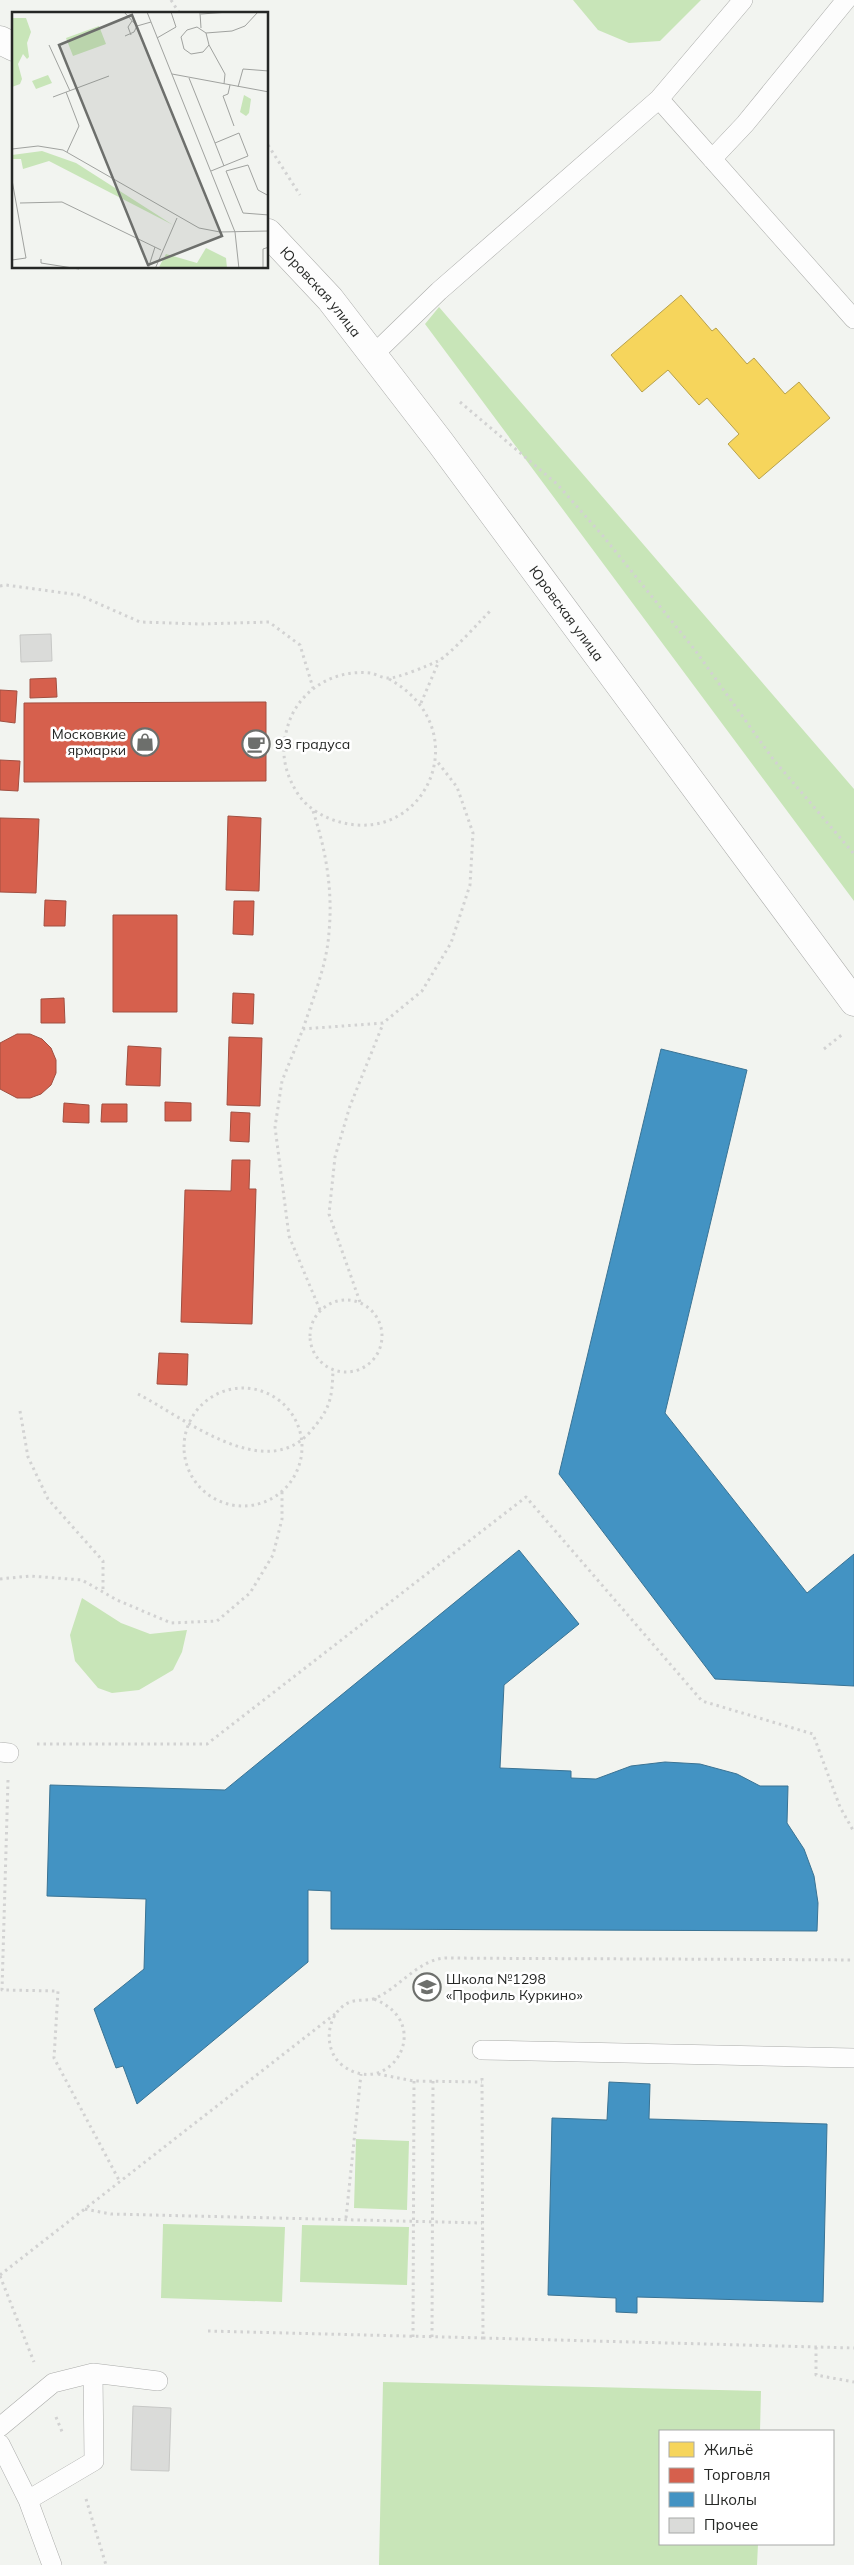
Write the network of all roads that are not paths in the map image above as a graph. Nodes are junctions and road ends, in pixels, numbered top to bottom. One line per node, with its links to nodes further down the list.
1 (743, 0): 5 (lane)
2 (846, 0): 6 (lane)
3 (0, 40): 4 (street)
4 (12, 45)
5 (659, 99): 6 (lane); 9 (lane)
6 (712, 159): 8 (lane)
7 (269, 234): 9 (street, Юровская улица)
8 (854, 319)
9 (373, 354): 10 (street, Юровская улица)
10 (854, 1002)
11 (482, 2050): 12 (lane)
12 (854, 2058)
13 (93, 2373): 14 (lane); 15 (lane); 17 (lane)
14 (158, 2381)
15 (0, 2427)
16 (0, 2444): 17 (lane)
17 (28, 2500): 18 (lane)
18 (52, 2565)

